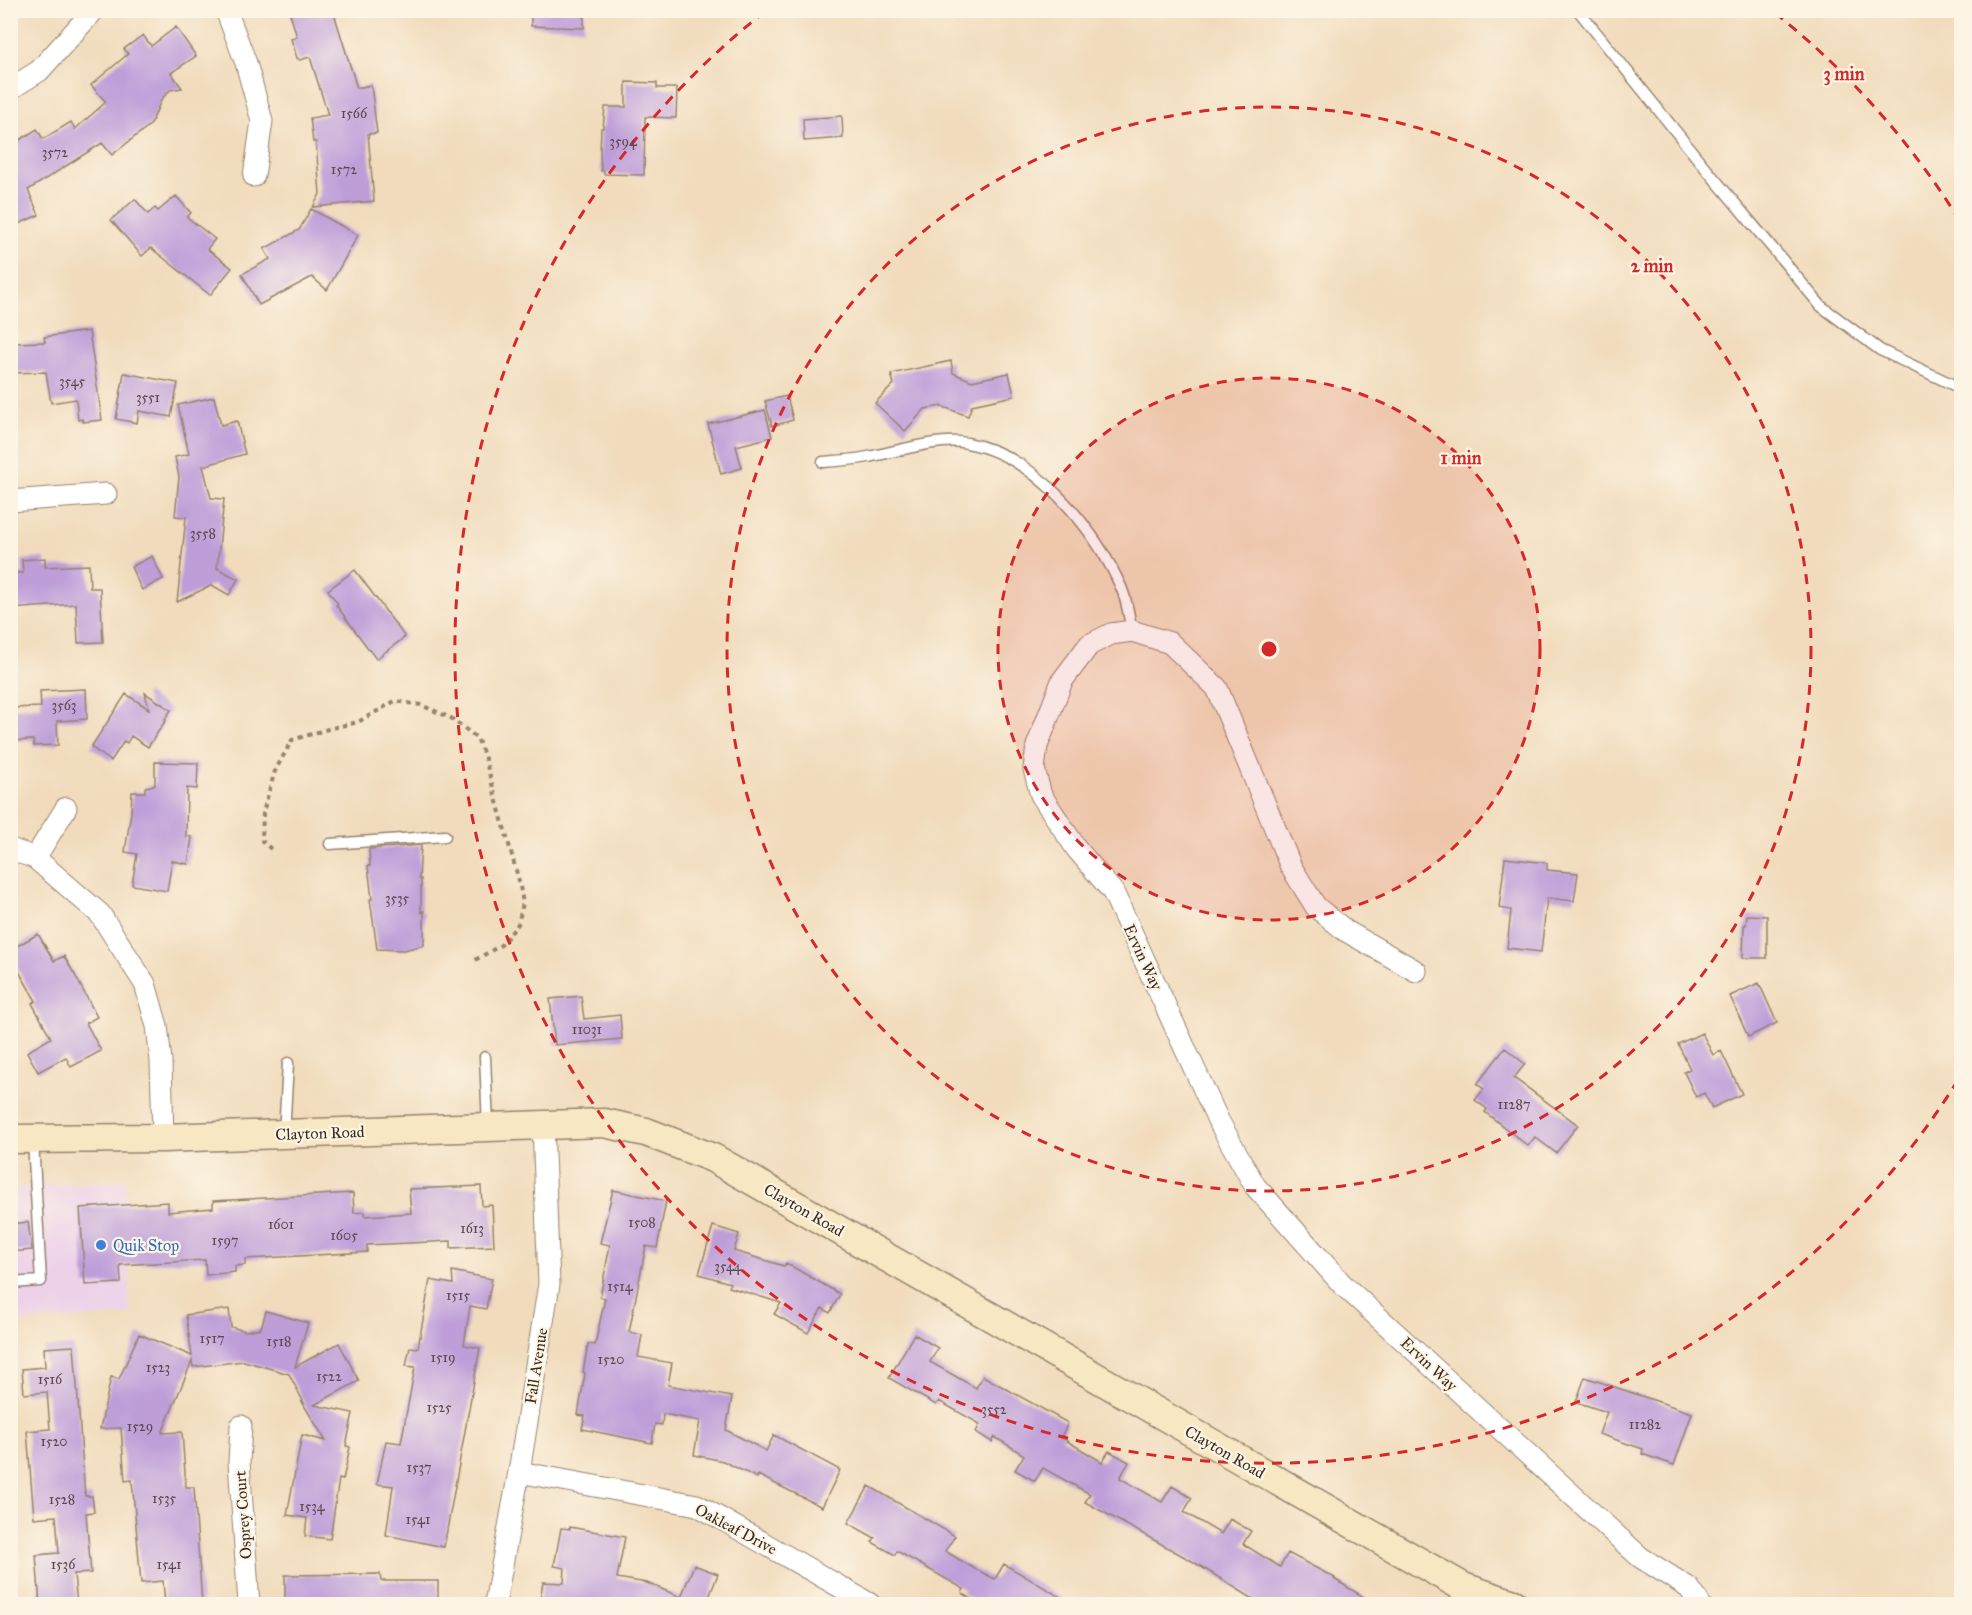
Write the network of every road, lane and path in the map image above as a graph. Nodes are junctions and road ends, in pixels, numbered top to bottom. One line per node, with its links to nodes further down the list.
1 (94, 10): 4 (street)
2 (226, 10): 5 (street)
3 (1578, 10): 6 (lane)
4 (10, 89)
5 (254, 176)
6 (1962, 389)
7 (823, 462): 10 (lane)
8 (106, 494): 9 (street)
9 (10, 501)
10 (1132, 631): 18 (street); 33 (street, Ervin Way)
11 (66, 808): 16 (street)
12 (445, 836): 13 (lane)
13 (330, 844)
14 (10, 849): 16 (street)
15 (271, 849): 17 (path)
16 (35, 858): 25 (street)
17 (475, 960)
18 (1416, 971)
19 (485, 1057): 22 (lane)
20 (288, 1063): 23 (lane)
21 (543, 1125): 22 (street, Clayton Road); 28 (street, Fall Avenue); 32 (street, Clayton Road)
22 (489, 1127): 23 (street, Clayton Road)
23 (284, 1134): 25 (street, Clayton Road)
24 (22, 1138): 25 (street, Clayton Road); 26 (lane)
25 (163, 1138)
26 (10, 1283)
27 (241, 1426): 29 (street, Osprey Court)
28 (519, 1472): 30 (street, Fall Avenue); 31 (street, Oakleaf Drive)
29 (249, 1605)
30 (495, 1605)
31 (870, 1605)
32 (1514, 1605)
33 (1700, 1605)

